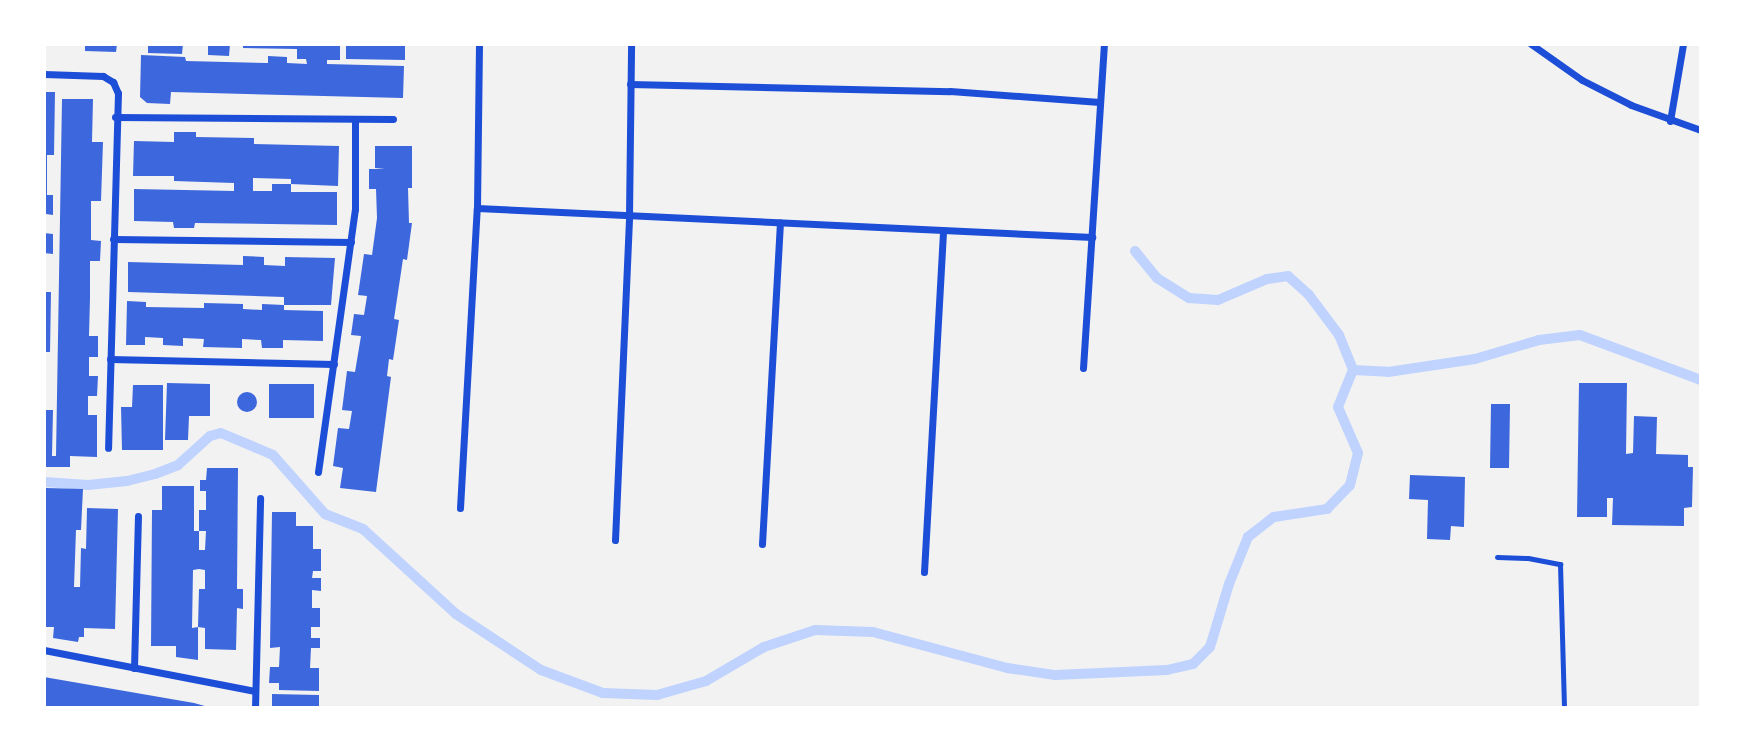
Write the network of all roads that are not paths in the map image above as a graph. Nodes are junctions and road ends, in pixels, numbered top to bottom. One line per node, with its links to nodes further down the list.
1 (479, 44): 15 (street)
2 (631, 44): 8 (street)
3 (1104, 44): 9 (street)
4 (1531, 44): 6 (street)
5 (1683, 44): 13 (street)
6 (1544, 48): 13 (street)
7 (44, 74): 10 (street)
8 (630, 84): 9 (street); 16 (street)
9 (1100, 102): 19 (street)
10 (115, 117): 11 (street); 20 (street)
11 (355, 119): 12 (street); 21 (street)
12 (393, 119)
13 (1670, 121): 14 (street)
14 (1701, 130)
15 (477, 208): 16 (street); 28 (street)
16 (629, 216): 17 (street); 30 (street)
17 (780, 223): 18 (street); 31 (street)
18 (943, 231): 19 (street); 33 (street)
19 (1092, 237): 24 (street)
20 (113, 239): 21 (street); 22 (street)
21 (351, 242): 23 (street)
22 (110, 359): 23 (street); 25 (street)
23 (334, 364): 26 (street)
24 (1083, 368)
25 (108, 448)
26 (318, 472)
27 (260, 498): 36 (street)
28 (460, 508)
29 (138, 516): 35 (street)
30 (615, 540)
31 (762, 544)
32 (1497, 557): 38 (lane)
33 (924, 572)
34 (44, 650): 35 (street)
35 (134, 668): 36 (street)
36 (256, 691): 37 (street)
37 (255, 708)
38 (1564, 708)

